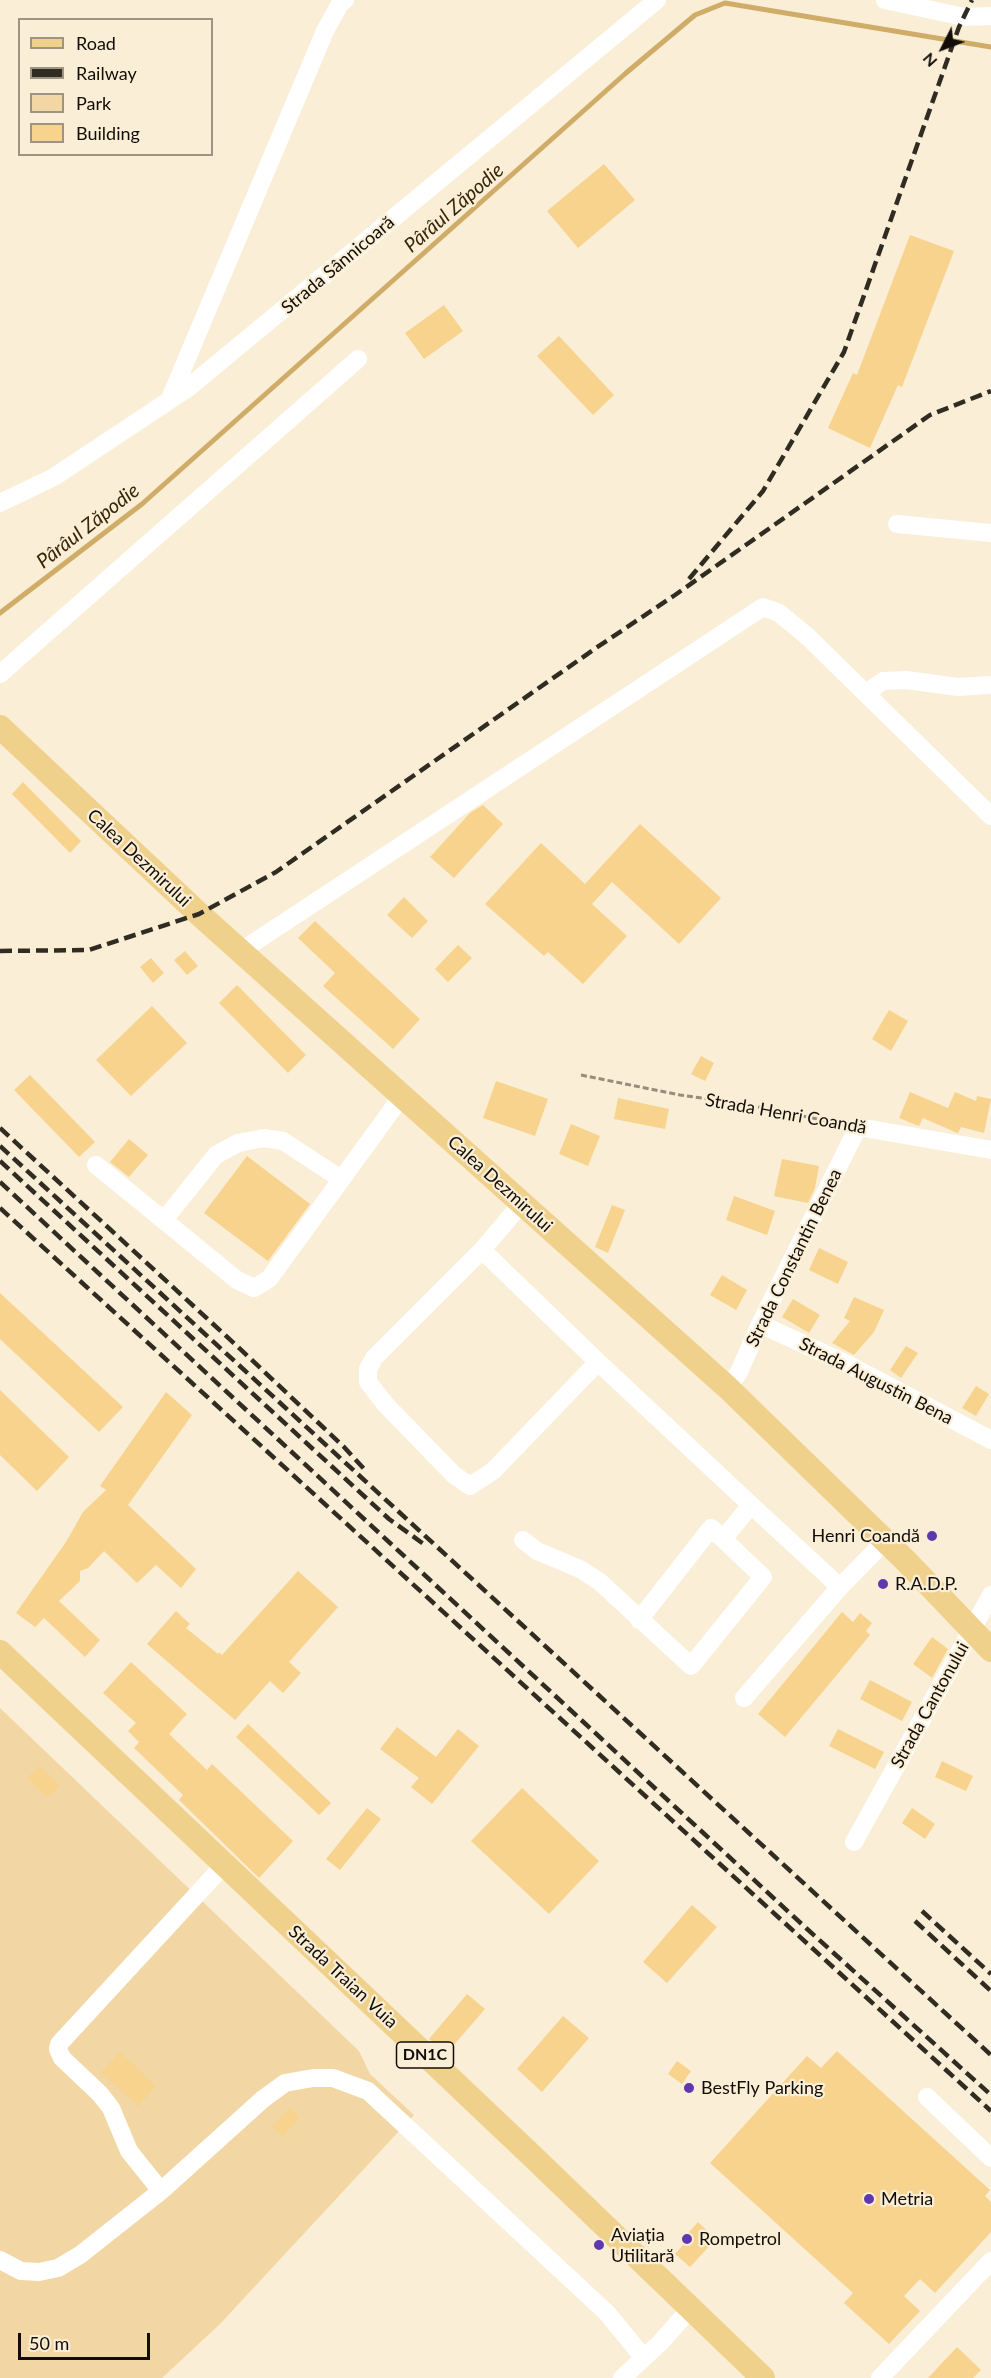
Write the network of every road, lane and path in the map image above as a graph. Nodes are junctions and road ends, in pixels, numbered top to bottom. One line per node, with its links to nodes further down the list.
1 (345, 0): 6 (street)
2 (657, 0): 6 (street, Strada Sânnicoară)
3 (885, 0): 4 (street)
4 (991, 16)
5 (358, 359): 10 (street)
6 (169, 401): 7 (street, Strada Sânnicoară)
7 (0, 503)
8 (897, 524): 9 (street)
9 (991, 533)
10 (0, 674)
11 (991, 686): 12 (street)
12 (866, 693): 14 (street); 15 (street)
13 (0, 727): 15 (main road, Calea Dezmirului)
14 (991, 816)
15 (241, 951): 17 (main road, Calea Dezmirului)
16 (581, 1075): 18 (path, Strada Henri Coandă)
17 (402, 1095): 21 (street); 22 (main road, Calea Dezmirului)
18 (858, 1126): 19 (street, Strada Henri Coandă); 25 (street, Strada Constantin Benea)
19 (991, 1150)
20 (96, 1165): 23 (street)
21 (341, 1179): 23 (street); 23 (street)
22 (522, 1203): 24 (street); 27 (main road, Calea Dezmirului)
23 (164, 1220)
24 (482, 1250): 26 (street); 26 (street)
25 (760, 1323): 27 (street, Strada Constantin Benea); 28 (street, Strada Augustin Bena)
26 (597, 1362): 29 (street)
27 (728, 1388): 32 (main road, Calea Dezmirului)
28 (991, 1440)
29 (751, 1505): 30 (street); 33 (street)
30 (723, 1539): 35 (street); 35 (street)
31 (523, 1540): 35 (street)
32 (885, 1541): 33 (street); 36 (main road, Calea Dezmirului)
33 (840, 1587): 39 (street)
34 (991, 1595): 36 (street, Strada Cantonului)
35 (639, 1620)
36 (972, 1629): 37 (main road, Calea Dezmirului); 40 (street, Strada Cantonului)
37 (991, 1650)
38 (0, 1652): 41 (main road, Strada Traian Vuia / DN1C)
39 (744, 1698)
40 (854, 1842)
41 (225, 1864): 44 (street); 47 (main road, Strada Traian Vuia / DN1C)
42 (927, 2097): 43 (street)
43 (991, 2158)
44 (161, 2191): 45 (street); 48 (street)
45 (0, 2260)
46 (991, 2261): 51 (street)
47 (691, 2308): 48 (street); 50 (main road, Strada Traian Vuia / DN1C)
48 (643, 2357): 49 (street)
49 (622, 2378)
50 (763, 2378)
51 (880, 2378)

